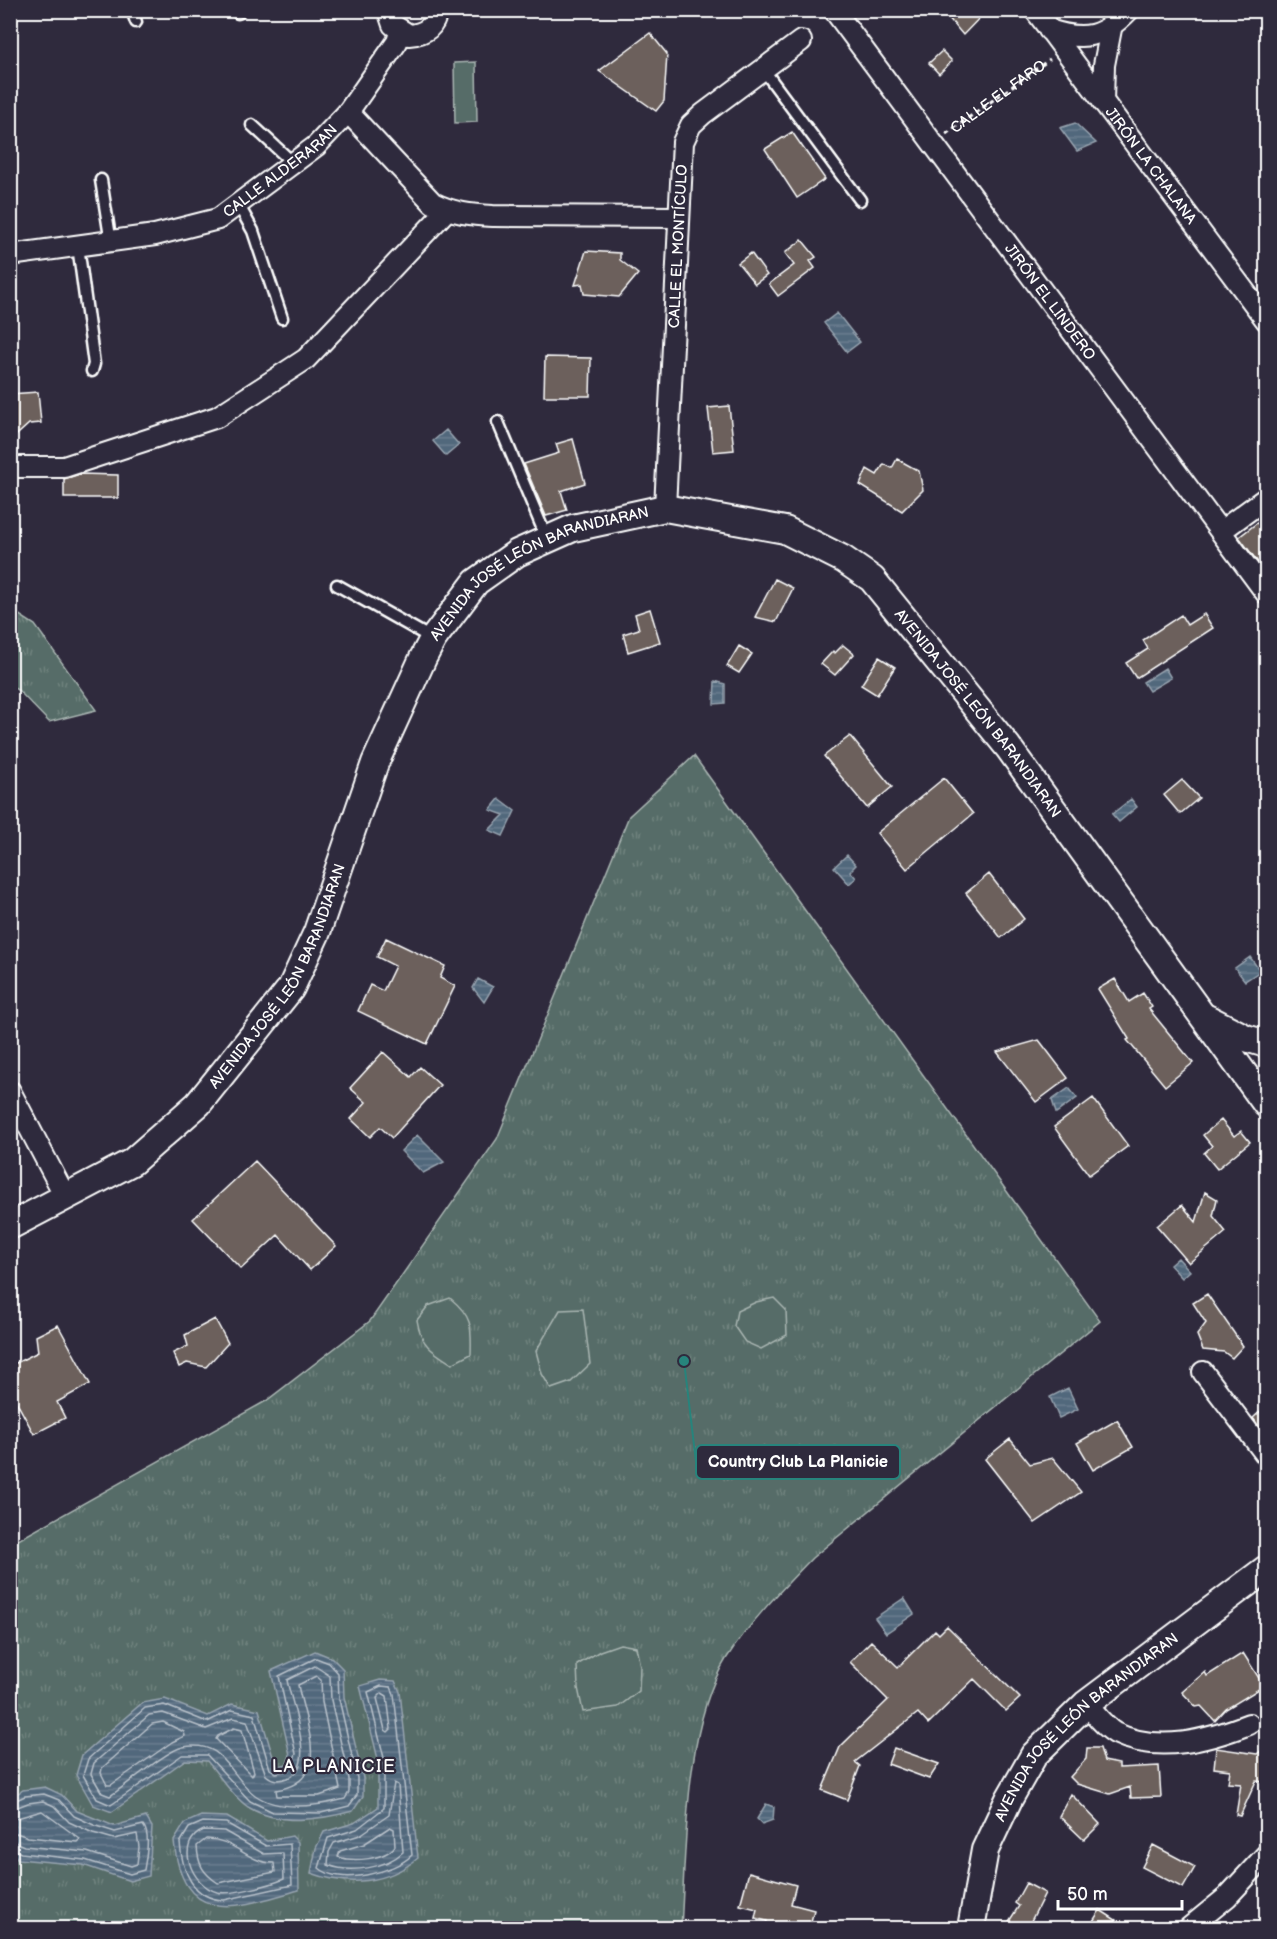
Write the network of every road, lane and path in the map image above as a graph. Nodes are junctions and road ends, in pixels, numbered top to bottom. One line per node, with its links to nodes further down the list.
1 (132, 10): 7 (lane)
2 (388, 10): 10 (street)
3 (437, 10): 10 (street)
4 (834, 10): 17 (street, JIRÓN EL LINDERO)
5 (1035, 10): 9 (street, JIRÓN LA CHALANA)
6 (1129, 10): 8 (street)
7 (136, 22)
8 (1111, 29): 9 (street); 14 (street)
9 (1049, 30): 12 (street, JIRÓN LA CHALANA)
10 (400, 32): 15 (street, CALLE ALDERARAN)
11 (801, 41): 13 (street, CALLE EL MONTÍCULO)
12 (1064, 49): 14 (street, JIRÓN LA CHALANA); 17 (path, CALLE EL FARO)
13 (763, 69): 20 (lane); 23 (street, CALLE EL MONTÍCULO)
14 (1103, 102): 28 (street, JIRÓN LA CHALANA)
15 (348, 112): 18 (street, CALLE ALDERARAN); 22 (street)
16 (252, 125): 18 (lane)
17 (933, 144): 34 (street, JIRÓN EL LINDERO)
18 (293, 163): 21 (street, CALLE ALDERARAN)
19 (101, 180): 24 (lane)
20 (860, 200)
21 (238, 204): 24 (street, CALLE ALDERARAN); 27 (lane)
22 (447, 210): 23 (street); 31 (street)
23 (678, 217): 33 (street, CALLE EL MONTÍCULO)
24 (111, 243): 25 (street, CALLE ALDERARAN)
25 (78, 246): 26 (street, CALLE ALDERARAN); 29 (lane)
26 (10, 255)
27 (282, 318)
28 (1266, 320)
29 (92, 371)
30 (498, 422): 35 (lane)
31 (10, 467)
32 (1266, 498): 34 (street)
33 (665, 508): 35 (street, AVENIDA JOSÉ LEÓN BARANDIARAN); 39 (street, AVENIDA JOSÉ LEÓN BARANDIARAN)
34 (1221, 531): 37 (street, JIRÓN EL LINDERO)
35 (547, 540): 38 (street, AVENIDA JOSÉ LEÓN BARANDIARAN)
36 (337, 585): 38 (lane)
37 (1266, 594)
38 (433, 639): 44 (street, AVENIDA JOSÉ LEÓN BARANDIARAN)
39 (1200, 1014): 40 (street); 43 (street, AVENIDA JOSÉ LEÓN BARANDIARAN)
40 (1266, 1044)
41 (1266, 1058): 43 (street)
42 (10, 1091): 44 (street)
43 (1260, 1095)
44 (66, 1198): 45 (street, AVENIDA JOSÉ LEÓN BARANDIARAN)
45 (10, 1226)
46 (1203, 1372): 47 (street)
47 (1266, 1455)
48 (1266, 1569): 49 (street, AVENIDA JOSÉ LEÓN BARANDIARAN)
49 (1086, 1704): 50 (street); 52 (street, AVENIDA JOSÉ LEÓN BARANDIARAN)
50 (1249, 1724)
51 (1266, 1855): 53 (street)
52 (971, 1929)
53 (1189, 1929)

